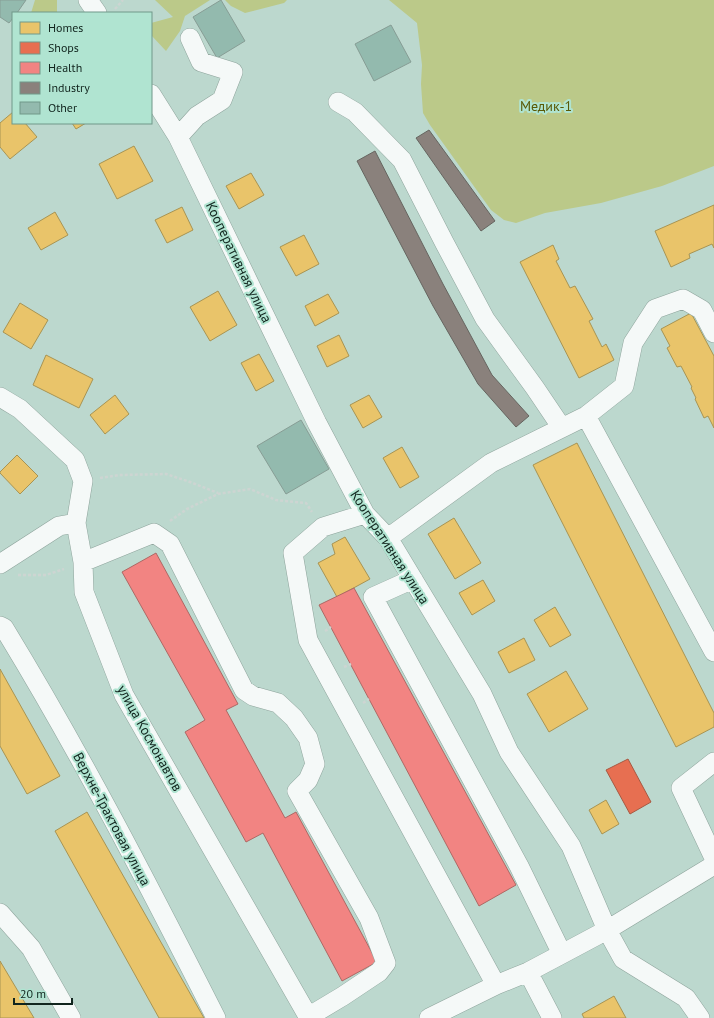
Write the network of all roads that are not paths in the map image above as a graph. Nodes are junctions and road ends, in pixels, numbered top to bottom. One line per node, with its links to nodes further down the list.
1 (88, 0): 2 (street)
2 (96, 12)
3 (190, 38): 6 (street)
4 (152, 96): 6 (street, Кооперативная улица)
5 (338, 102): 11 (street)
6 (178, 137): 12 (street, Кооперативная улица)
7 (708, 307): 8 (street); 10 (street)
8 (714, 333)
9 (0, 397): 13 (street, улица Космонавтов)
10 (586, 416): 11 (street); 19 (street)
11 (562, 428): 14 (street)
12 (365, 514): 14 (street, Кооперативная улица); 27 (street)
13 (76, 523): 15 (street, улица Космонавтов); 16 (street)
14 (388, 538): 17 (street, Кооперативная улица)
15 (83, 562): 28 (street, улица Космонавтов); 28 (street)
16 (6, 569)
17 (412, 579): 24 (street, Кооперативная улица); 25 (street)
18 (0, 626): 30 (street, Верхне-Трактовая улица)
19 (714, 652)
20 (714, 762): 21 (street)
21 (714, 858)
22 (714, 865): 24 (street)
23 (0, 913): 29 (street)
24 (607, 930): 25 (street); 33 (street, Кооперативная улица)
25 (562, 954): 26 (street)
26 (528, 972): 27 (street); 32 (street)
27 (496, 985): 31 (street)
28 (308, 1017)
29 (72, 1018)
30 (216, 1018)
31 (429, 1018)
32 (552, 1018)
33 (700, 1018)

